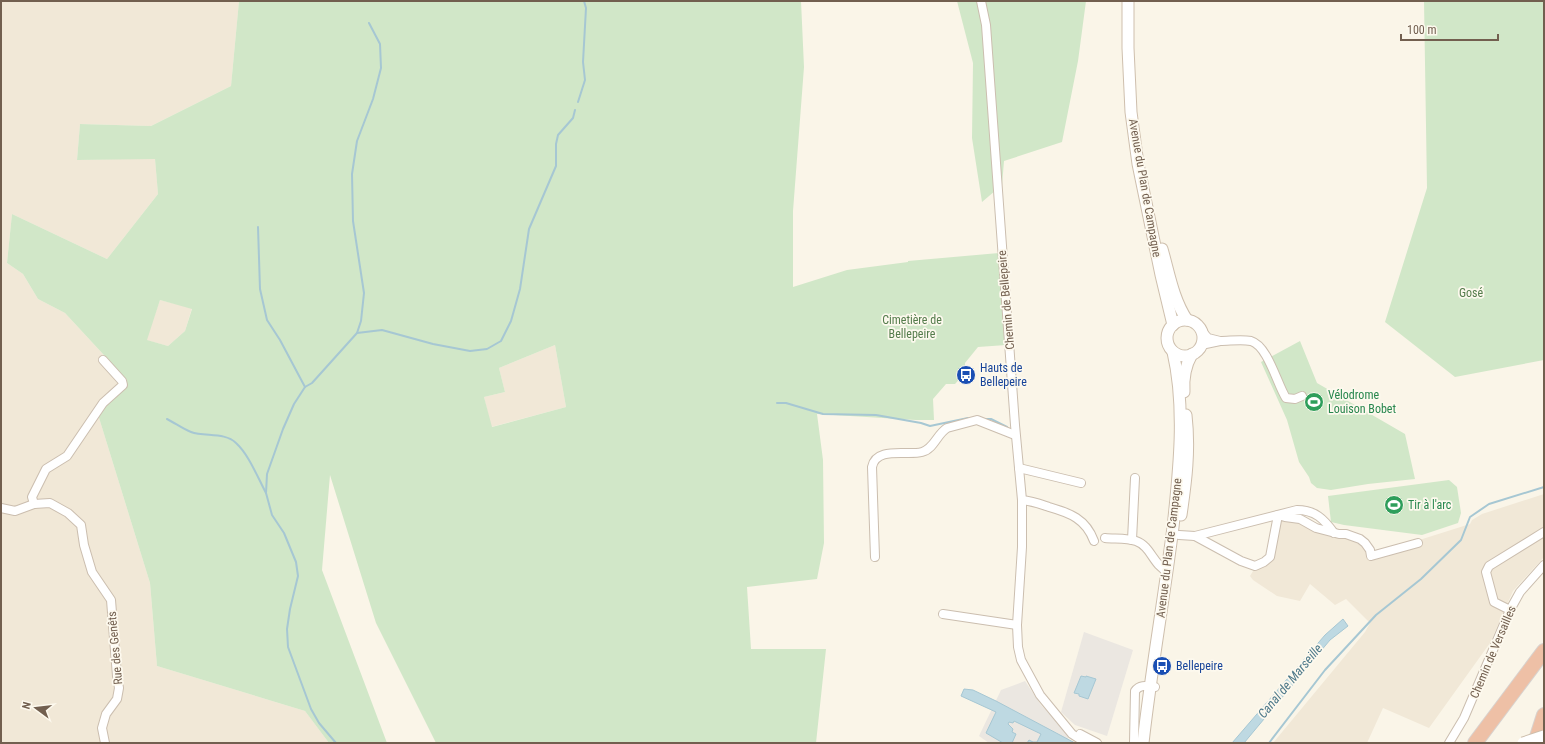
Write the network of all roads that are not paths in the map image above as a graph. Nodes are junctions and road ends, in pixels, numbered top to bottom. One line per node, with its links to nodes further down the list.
1 (981, 1): 13 (street, Chemin de Bellepeire)
2 (1128, 1): 5 (main road, Avenue du Plan de Campagne)
3 (1134, 1): 4 (main road, Avenue du Plan de Campagne)
4 (1187, 320): 5 (main road); 6 (main road)
5 (1173, 325): 9 (main road)
6 (1200, 329): 7 (street); 8 (main road)
7 (1220, 341): 8 (street); 12 (street)
8 (1201, 345): 10 (main road)
9 (1173, 352): 10 (main road); 31 (main road, Avenue du Plan de Campagne)
10 (1192, 354): 23 (main road, Avenue du Plan de Campagne)
11 (103, 360): 18 (street)
12 (1302, 396)
13 (1016, 435): 14 (street, Chemin de Bellepeire); 29 (street)
14 (1019, 468): 16 (street); 17 (street, Chemin de Bellepeire)
15 (1135, 478): 26 (street)
16 (1081, 483)
17 (1022, 500): 27 (street); 34 (street, Chemin de Bellepeire)
18 (34, 504): 19 (street, Rue des Genêts); 40 (street, Rue des Genêts)
19 (1, 508)
20 (1278, 515): 22 (street); 22 (street); 24 (street); 24 (street)
21 (1544, 532): 32 (street)
22 (1334, 533): 28 (street)
23 (1179, 535): 24 (street); 36 (main road, Avenue du Plan de Campagne)
24 (1195, 536)
25 (1105, 538): 26 (street)
26 (1132, 540): 31 (street)
27 (1094, 541)
28 (1418, 543)
29 (875, 557)
30 (1544, 566): 32 (street, Chemin de Versailles)
31 (1167, 571): 36 (main road, Avenue du Plan de Campagne)
32 (1510, 610): 45 (street, Chemin de Versailles)
33 (943, 614): 34 (street)
34 (1017, 625): 38 (street, Chemin de Bellepeire)
35 (1544, 651): 46 (highway)
36 (1152, 686): 43 (street); 44 (main road, Avenue du Plan de Campagne)
37 (1544, 715): 48 (highway)
38 (1068, 728): 41 (street, Chemin de Bellepeire); 42 (street, Chemin de Bellepeire)
39 (1544, 736): 47 (main road, bridge)
40 (105, 743)
41 (1086, 743)
42 (1097, 743)
43 (1134, 743)
44 (1144, 743)
45 (1449, 743)
46 (1475, 743)
47 (1523, 743)
48 (1535, 743)

